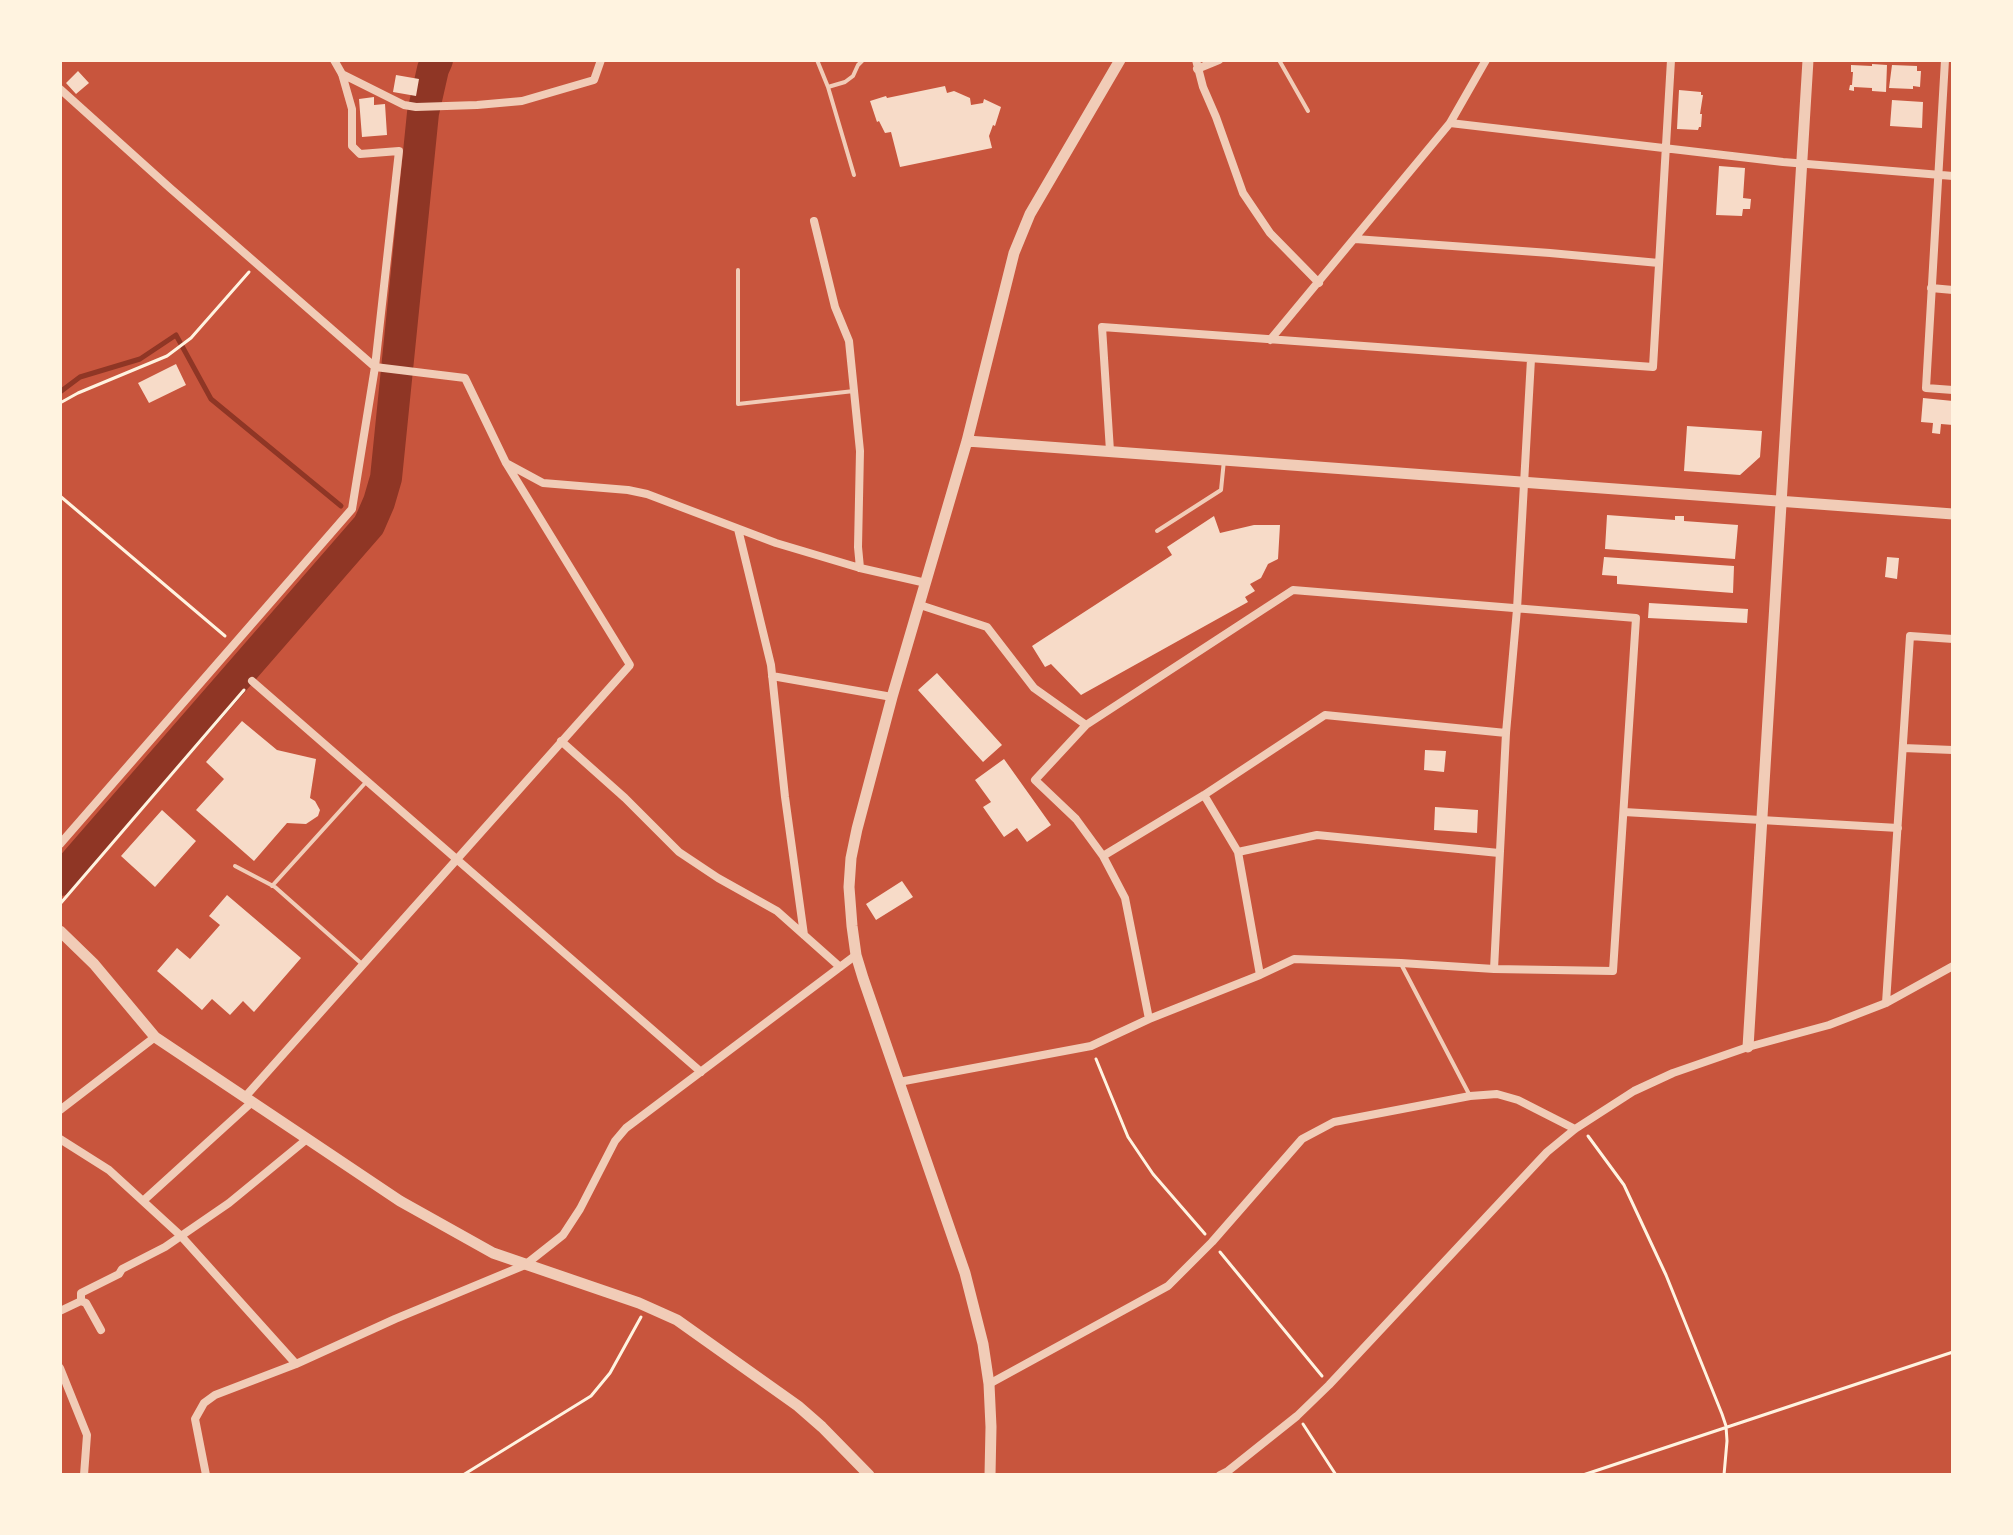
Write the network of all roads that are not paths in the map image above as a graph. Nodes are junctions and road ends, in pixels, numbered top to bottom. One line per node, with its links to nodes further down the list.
1 (334, 60): 13 (street)
2 (601, 60): 13 (street)
3 (817, 60): 14 (lane)
4 (863, 60): 14 (lane)
5 (1120, 60): 35 (street)
6 (1219, 60): 12 (street)
7 (1279, 60): 16 (lane)
8 (1486, 60): 17 (street)
9 (1671, 60): 18 (street)
10 (1808, 60): 19 (street)
11 (1945, 60): 21 (street)
12 (1197, 65): 27 (street)
13 (342, 74): 32 (street)
14 (828, 87): 20 (lane)
15 (60, 89): 32 (street)
16 (1308, 111)
17 (1450, 123): 18 (street); 24 (street)
18 (1666, 148): 19 (street); 25 (street)
19 (1801, 164): 21 (street); 40 (street)
20 (854, 175)
21 (1938, 175): 22 (street); 28 (street)
22 (1953, 176)
23 (814, 221): 34 (street)
24 (1355, 239): 25 (street); 27 (street)
25 (1659, 263): 31 (street)
26 (738, 270): 34 (lane)
27 (1319, 283): 30 (street)
28 (1931, 288): 29 (street); 33 (street)
29 (1953, 290)
30 (1270, 340): 31 (street); 36 (street)
31 (1531, 359): 39 (street)
32 (378, 367): 38 (street); 62 (street)
33 (1953, 390)
34 (854, 391): 44 (street)
35 (967, 441): 36 (street); 45 (street)
36 (1110, 451): 37 (street)
37 (1224, 460): 39 (street); 43 (lane)
38 (506, 463): 42 (street); 54 (street)
39 (1523, 483): 40 (street); 47 (street)
40 (1781, 501): 41 (street); 60 (street)
41 (1953, 514)
42 (738, 529): 44 (street); 49 (street)
43 (1157, 531)
44 (860, 568): 45 (street)
45 (926, 583): 46 (street)
46 (920, 605): 51 (street); 52 (street)
47 (1517, 609): 52 (street); 53 (street); 59 (street)
48 (1953, 639): 55 (street)
49 (772, 676): 51 (street); 70 (street)
50 (252, 681): 57 (street)
51 (892, 697): 71 (street)
52 (1086, 725): 65 (street)
53 (1506, 733): 58 (street); 64 (street)
54 (561, 741): 66 (street); 70 (street)
55 (1903, 748): 56 (street); 61 (street)
56 (1953, 750)
57 (367, 781): 66 (street); 68 (lane)
58 (1204, 795): 63 (street); 65 (street)
59 (1624, 812): 60 (street); 76 (street)
60 (1762, 821): 61 (street); 81 (street)
61 (1898, 828): 78 (street)
62 (60, 844)
63 (1238, 852): 64 (street); 77 (street)
64 (1499, 853): 76 (street)
65 (1103, 856): 79 (street)
66 (457, 859): 73 (street); 82 (street)
67 (235, 866): 68 (lane)
68 (272, 886): 73 (lane)
69 (60, 931): 80 (street)
70 (804, 935): 75 (street)
71 (856, 955): 75 (street); 83 (street)
72 (1401, 963): 76 (street); 77 (street); 84 (lane)
73 (363, 965): 85 (street)
74 (1953, 966): 78 (street)
75 (840, 967): 82 (street)
76 (1494, 969)
77 (1260, 975): 79 (street)
78 (1886, 1003): 81 (street)
79 (1149, 1019): 83 (street)
80 (155, 1037): 85 (street); 86 (street)
81 (1748, 1047): 87 (street)
82 (701, 1072): 92 (street)
83 (899, 1082): 100 (street)
84 (1470, 1096): 87 (street); 100 (street)
85 (249, 1099): 89 (street); 90 (street)
86 (60, 1110)
87 (1575, 1129): 105 (street)
88 (60, 1139): 90 (street)
89 (307, 1139): 91 (street); 92 (street)
90 (143, 1201): 91 (street)
91 (181, 1236): 94 (street); 98 (street)
92 (525, 1265): 98 (street); 103 (street)
93 (60, 1301): 95 (street)
94 (81, 1301): 95 (street); 97 (street)
95 (70, 1306): 96 (street)
96 (60, 1311)
97 (101, 1330)
98 (296, 1364): 102 (street)
99 (60, 1368): 101 (street)
100 (989, 1384): 104 (street)
101 (84, 1475)
102 (206, 1475)
103 (869, 1475)
104 (990, 1475)
105 (1220, 1475)

